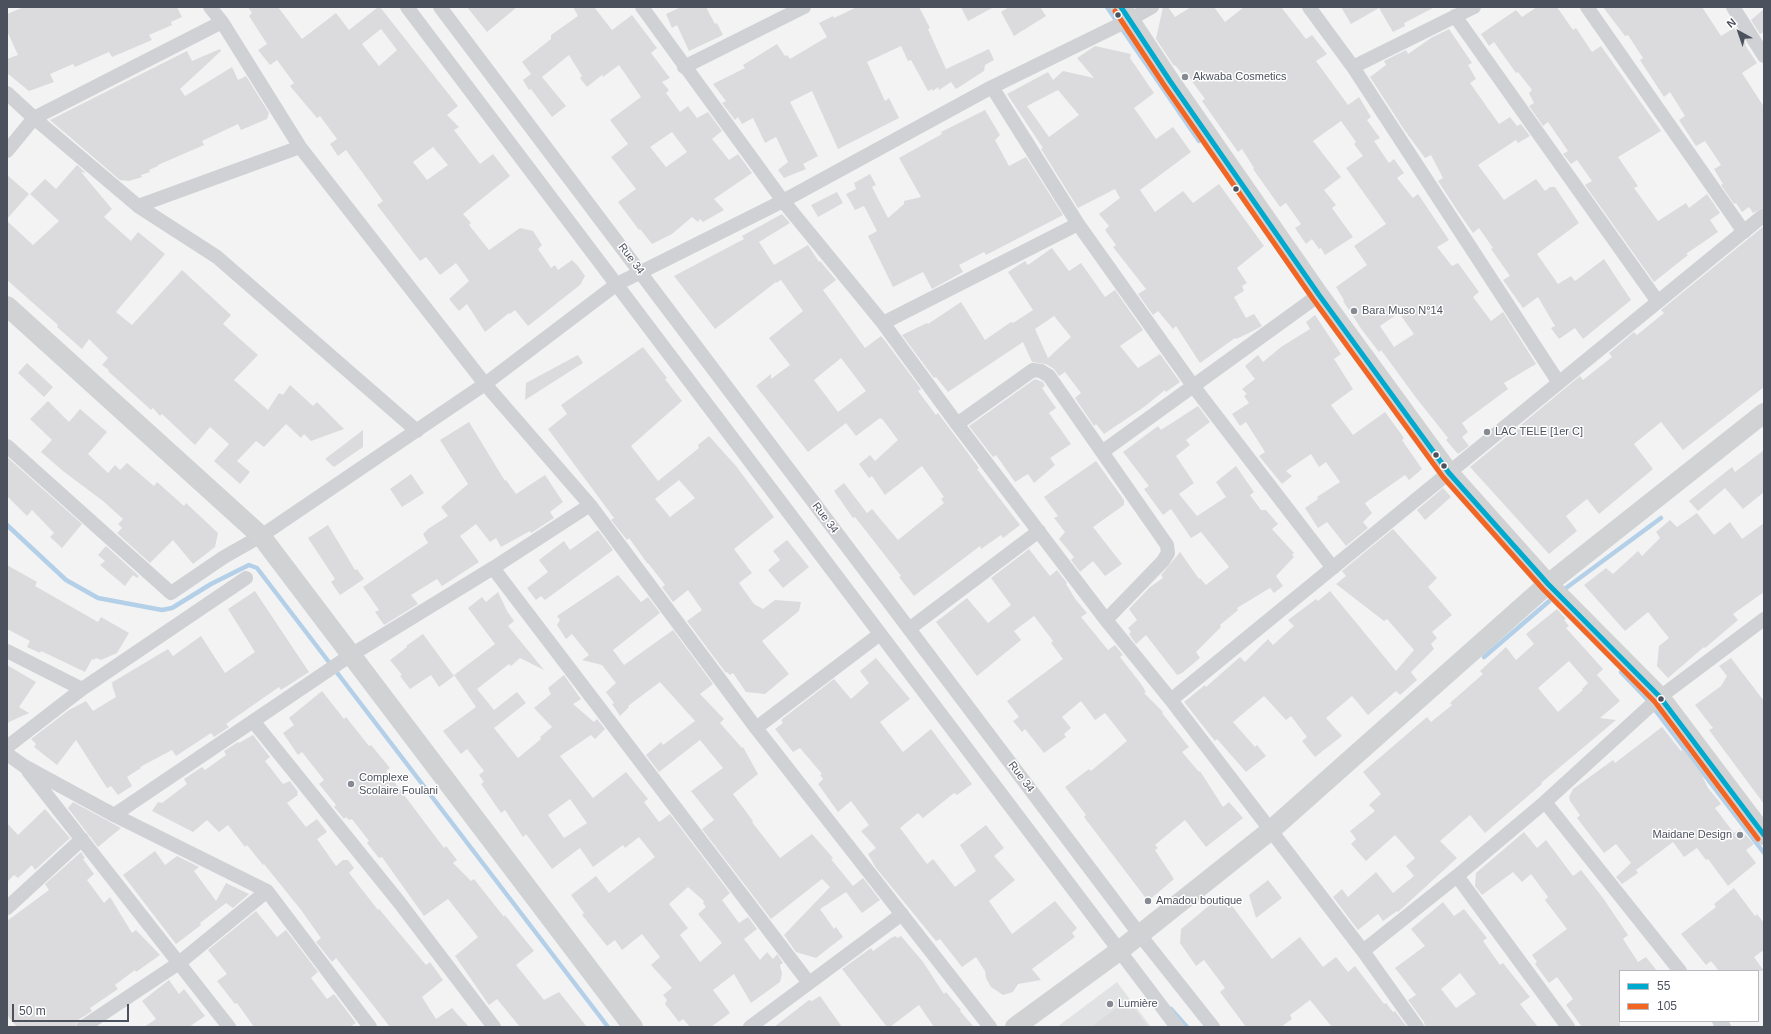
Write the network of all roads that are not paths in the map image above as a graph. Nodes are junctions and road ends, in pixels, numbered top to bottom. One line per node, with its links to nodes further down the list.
1 (210, 7): 13 (street)
2 (407, 7): 28 (street)
3 (440, 7): 27 (street, Rue 34)
4 (642, 7): 15 (street)
5 (804, 7): 15 (street)
6 (1152, 7): 11 (street)
7 (1309, 7): 16 (street)
8 (1474, 7): 12 (street)
9 (1586, 7): 26 (street)
10 (1733, 7): 14 (street)
11 (1125, 13): 17 (street); 29 (street)
12 (1455, 16): 16 (street); 30 (street)
13 (222, 22): 19 (street); 20 (street)
14 (1764, 56)
15 (684, 66): 22 (street)
16 (1352, 67): 33 (street)
17 (992, 87): 22 (street); 25 (street)
18 (7, 93): 19 (street)
19 (34, 118): 21 (street); 23 (street)
20 (300, 147): 23 (street); 34 (street)
21 (7, 151)
22 (783, 201): 27 (street); 32 (street)
23 (138, 206): 38 (street)
24 (1764, 215): 26 (street)
25 (1078, 224): 32 (street); 35 (street)
26 (1744, 232): 30 (street)
27 (641, 272): 28 (street); 51 (street, Rue 34)
28 (617, 284): 34 (street); 52 (street)
29 (1319, 295): 35 (street); 41 (street)
30 (1658, 302): 33 (street)
31 (7, 306): 44 (street)
32 (883, 323): 37 (street)
33 (1559, 383): 41 (street)
34 (486, 384): 38 (street); 42 (street)
35 (1194, 387): 40 (street); 46 (street)
36 (1764, 413): 48 (street)
37 (957, 424): 40 (street); 43 (street)
38 (417, 431): 44 (street)
39 (7, 446): 44 (street)
40 (1102, 452): 50 (street)
41 (1449, 473): 46 (street); 48 (street)
42 (590, 505): 45 (street); 59 (street)
43 (1039, 531): 50 (street); 51 (street)
44 (261, 536): 54 (street)
45 (493, 568): 54 (street); 77 (street)
46 (1333, 568): 57 (street)
47 (246, 578): 55 (street)
48 (1548, 584): 56 (street); 65 (street)
49 (1764, 619): 56 (street)
50 (1106, 620): 57 (street)
51 (909, 629): 72 (street, Rue 34)
52 (880, 634): 59 (street); 73 (street)
53 (7, 651): 55 (street)
54 (346, 658): 58 (street); 82 (street)
55 (82, 689): 60 (street)
56 (1660, 697): 63 (street); 66 (street)
57 (1171, 700): 65 (street)
58 (253, 721): 64 (street); 81 (street)
59 (756, 728): 71 (street)
60 (7, 747)
61 (7, 754): 62 (street)
62 (24, 766): 64 (street); 67 (street)
63 (1545, 802): 68 (street); 76 (street)
64 (114, 815): 69 (street)
65 (1271, 830): 72 (street); 74 (street)
66 (1764, 835)
67 (82, 839): 70 (street); 75 (street)
68 (1457, 876): 74 (street); 89 (street)
69 (267, 891): 75 (street); 79 (street)
70 (7, 908)
71 (902, 914): 77 (street); 84 (street)
72 (1140, 935): 73 (street); 87 (street, Rue 34)
73 (1119, 951): 85 (street); 86 (street)
74 (1363, 951): 88 (street)
75 (179, 963): 78 (street); 80 (street)
76 (1679, 970)
77 (809, 983): 83 (street)
78 (222, 1025)
79 (366, 1026)
80 (83, 1027)
81 (494, 1027)
82 (633, 1027)
83 (750, 1027)
84 (990, 1027)
85 (1015, 1027)
86 (1177, 1027)
87 (1213, 1027)
88 (1417, 1027)
89 (1568, 1027)

